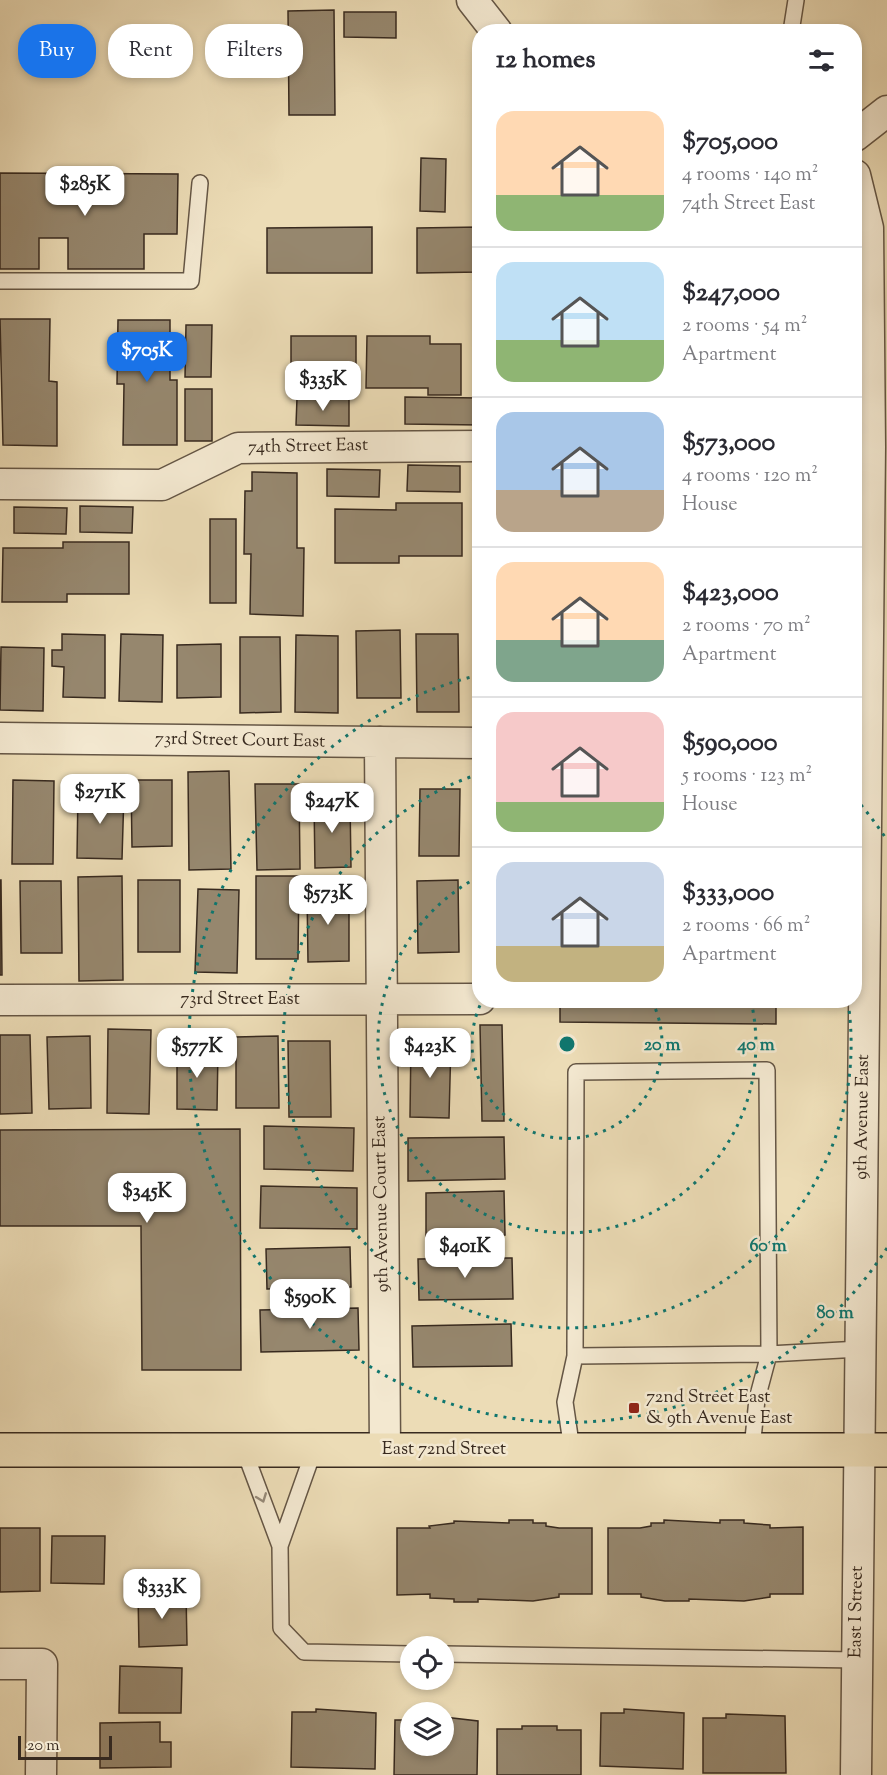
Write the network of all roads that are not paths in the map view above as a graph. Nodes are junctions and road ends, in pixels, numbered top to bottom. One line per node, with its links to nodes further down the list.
1 (472, 0): 3 (street)
2 (796, 0): 4 (lane)
3 (490, 24)
4 (792, 24)
5 (887, 111): 6 (street)
6 (862, 131)
7 (200, 183): 9 (lane)
8 (862, 204): 11 (street, 9th Avenue East)
9 (0, 281)
10 (472, 446): 12 (street, 74th Street East)
11 (862, 447): 13 (street, 9th Avenue East)
12 (0, 484)
13 (878, 562): 20 (street, 9th Avenue East)
14 (0, 738): 15 (street, 73rd Street Court East)
15 (380, 742): 16 (street, 73rd Street Court East); 19 (street, 9th Avenue Court East)
16 (472, 743)
17 (472, 999): 19 (street, 73rd Street East)
18 (0, 1000): 19 (street, 73rd Street East)
19 (380, 1000): 29 (street, 9th Avenue Court East)
20 (875, 1140): 21 (street, 9th Avenue East)
21 (860, 1349): 22 (lane); 25 (street, 9th Avenue East)
22 (769, 1353): 23 (lane); 23 (lane); 24 (lane)
23 (575, 1356): 30 (lane)
24 (752, 1449): 25 (main road, East 72nd Street); 30 (main road, East 72nd Street)
25 (873, 1449): 34 (street, East I Street)
26 (0, 1450): 27 (main road, East 72nd Street)
27 (244, 1450): 28 (main road, East 72nd Street); 31 (lane, one-way to 31)
28 (314, 1450): 29 (main road, East 72nd Street); 31 (lane)
29 (385, 1450): 30 (main road, East 72nd Street)
30 (572, 1450)
31 (280, 1545): 32 (lane)
32 (400, 1654)
33 (454, 1654): 34 (lane)
34 (857, 1660): 37 (street, East I Street)
35 (0, 1664): 36 (street)
36 (41, 1775)
37 (856, 1775)

